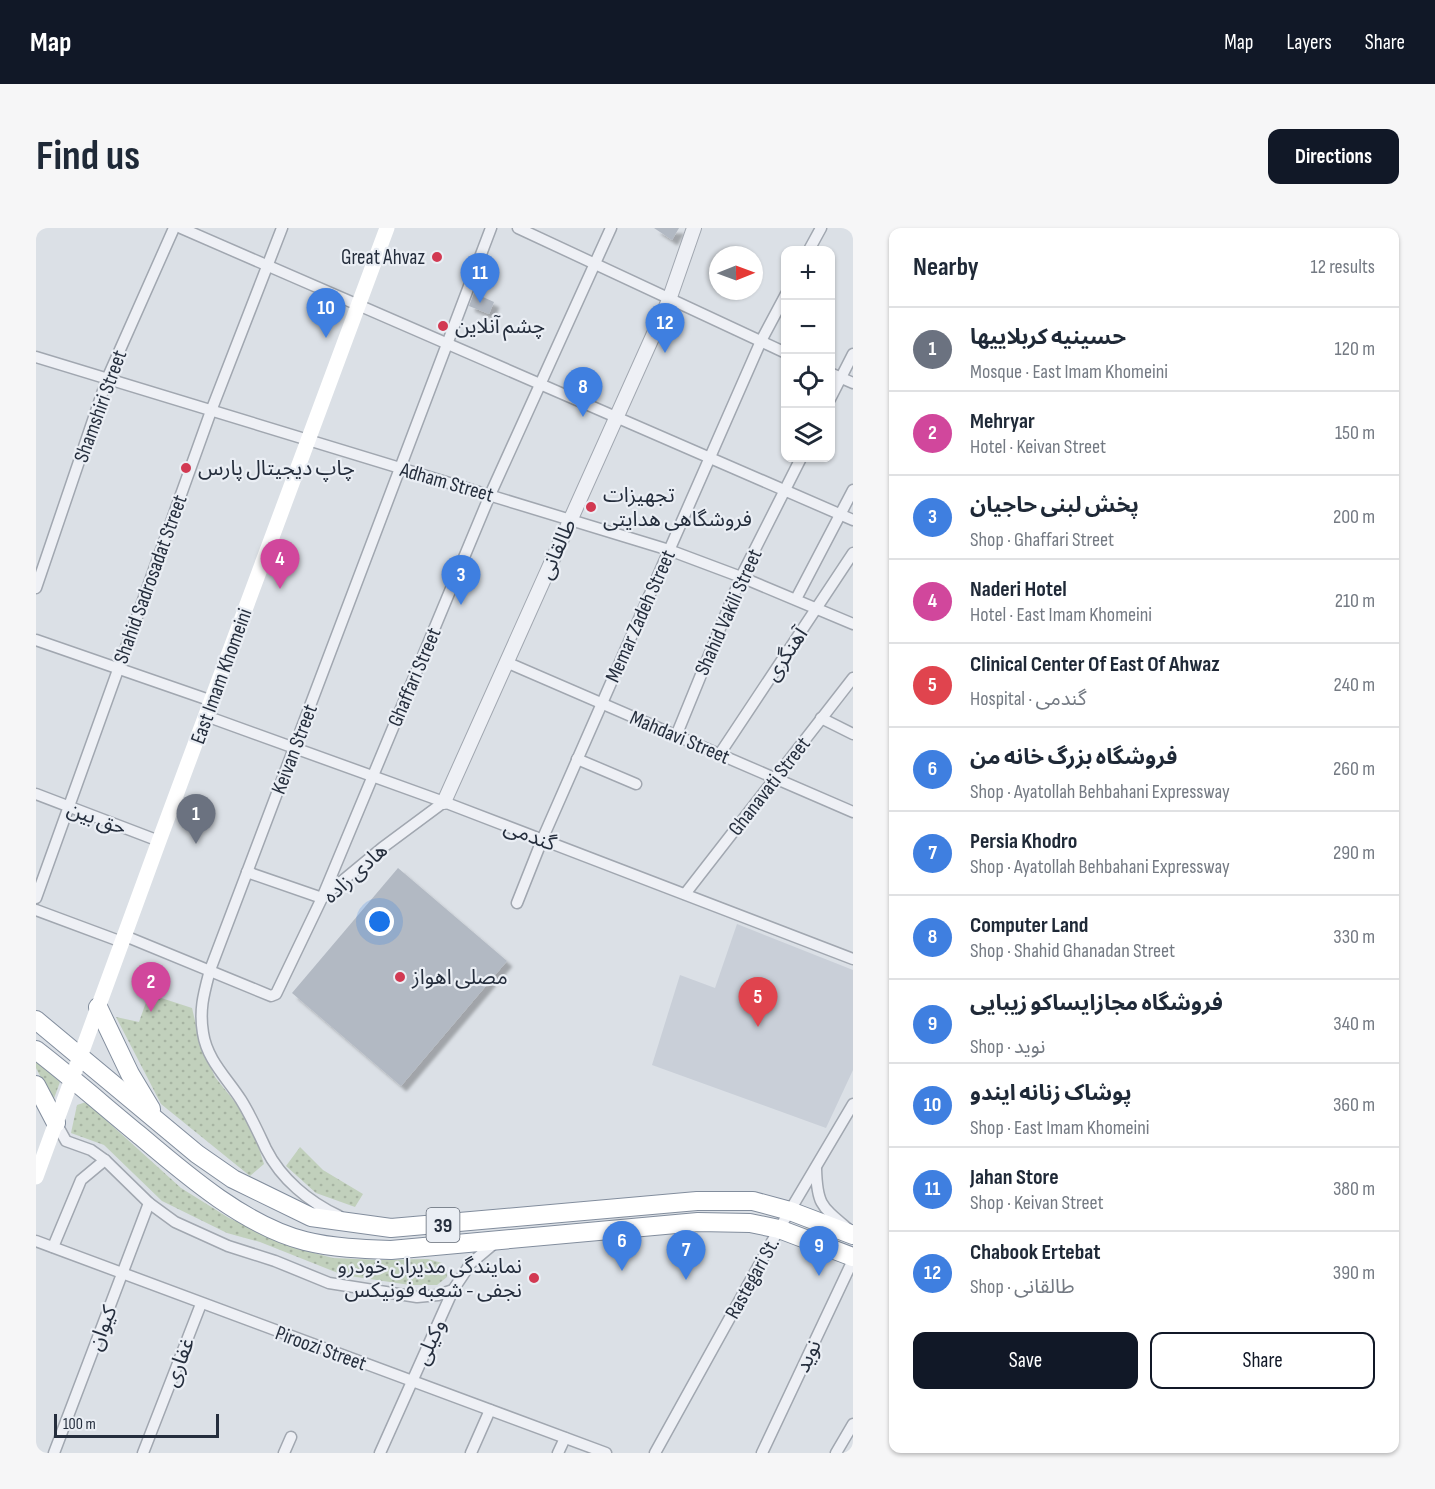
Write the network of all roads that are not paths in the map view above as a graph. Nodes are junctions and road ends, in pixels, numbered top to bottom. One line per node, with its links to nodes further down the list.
1 (174, 228): 22 (street, Shamshiri Street)
2 (181, 228): 12 (street)
3 (282, 228): 12 (street, Shahid Sadrosadat Street)
4 (387, 228): 15 (main road, East Imam Khomeini)
5 (490, 228): 17 (street, Keivan Street)
6 (518, 228): 11 (street)
7 (611, 228): 11 (street, Ghaffari Street)
8 (694, 228): 13 (street, طالقانی)
9 (821, 228): 10 (street)
10 (811, 246)
11 (596, 265): 13 (street); 24 (street, Ghaffari Street)
12 (267, 266): 15 (street); 25 (street, Shahid Sadrosadat Street)
13 (669, 300): 16 (street); 26 (street, طالقانی)
14 (783, 300): 16 (street, Memar Zadeh Street)
15 (358, 305): 17 (street); 27 (main road, East Imam Khomeini)
16 (761, 341): 18 (street); 28 (street, Memar Zadeh Street)
17 (447, 344): 24 (street); 30 (street, Keivan Street)
18 (781, 351)
19 (853, 354): 21 (street)
20 (37, 359): 22 (street, Adham Street)
21 (836, 375): 23 (street)
22 (107, 379): 25 (street, Adham Street); 40 (street, Shamshiri Street)
23 (853, 383)
24 (541, 384): 26 (street); 33 (street, Ghaffari Street)
25 (211, 411): 27 (street, Adham Street); 46 (street, Shahid Sadrosadat Street)
26 (616, 417): 28 (street); 35 (street, طالقانی)
27 (308, 441): 30 (street, Adham Street); 48 (main road, East Imam Khomeini)
28 (710, 458): 31 (street); 37 (street, Memar Zadeh Street)
29 (799, 462): 31 (street, Shahid Vakili Street)
30 (400, 468): 33 (street, Adham Street); 54 (street, Keivan Street)
31 (785, 490): 34 (street); 39 (street, Shahid Vakili Street)
32 (853, 490): 34 (street)
33 (490, 495): 35 (street, Adham Street); 57 (street, Ghaffari Street)
34 (840, 514): 36 (street); 41 (street)
35 (571, 518): 37 (street, Adham Street); 45 (street, طالقانی)
36 (853, 520)
37 (669, 550): 39 (street, Adham Street); 49 (street, Memar Zadeh Street)
38 (853, 553): 42 (street, آهنگری)
39 (741, 577): 41 (street, Adham Street); 53 (street, Shahid Vakili Street)
40 (36, 588)
41 (796, 599): 42 (street, Adham Street)
42 (817, 608): 43 (street, Adham Street); 55 (street, آهنگری)
43 (853, 624)
44 (36, 640): 46 (street)
45 (506, 662): 49 (street, Mahdavi Street); 61 (street, طالقانی)
46 (118, 668): 48 (street); 62 (street, Shahid Sadrosadat Street)
47 (853, 678): 51 (street, Ghanavati Street)
48 (212, 701): 50 (main road, East Imam Khomeini)
49 (602, 704): 53 (street, Mahdavi Street); 56 (street, Memar Zadeh Street)
50 (206, 716): 54 (street, گندمی); 64 (main road, East Imam Khomeini)
51 (821, 718): 52 (street); 58 (street, Ghanavati Street)
52 (853, 734)
53 (676, 736): 55 (street, Mahdavi Street)
54 (294, 748): 57 (street, گندمی); 66 (street, Keivan Street)
55 (719, 754): 58 (street, Mahdavi Street)
56 (577, 759): 59 (street); 65 (street, Memar Zadeh Street)
57 (372, 776): 61 (street, گندمی); 69 (street, Ghaffari Street)
58 (775, 778): 63 (street, Mahdavi Street); 67 (street, Ghanavati Street)
59 (636, 784)
60 (36, 794): 62 (street, حق بین)
61 (444, 802): 65 (street, گندمی); 69 (street, هادی زاده)
62 (67, 807): 64 (street, حق بین); 68 (street, Shahid Sadrosadat Street)
63 (853, 812)
64 (159, 840): 72 (main road, East Imam Khomeini)
65 (542, 840): 67 (street, گندمی); 70 (street, Memar Zadeh Street)
66 (247, 872): 69 (street); 74 (street, Keivan Street)
67 (685, 894): 73 (street, گندمی)
68 (36, 898)
69 (322, 898): 74 (street, هادی زاده)
70 (516, 903)
71 (36, 910): 72 (street)
72 (123, 939): 74 (street); 75 (main road, East Imam Khomeini)
73 (853, 959)
74 (210, 970): 91 (street, Keivan Street)
75 (98, 1007): 78 (main road, East Imam Khomeini); 83 (highway)
76 (36, 1020): 78 (highway, 39)
77 (36, 1050): 79 (highway, 39)
78 (80, 1056): 79 (main road, East Imam Khomeini); 83 (highway, 39)
79 (72, 1078): 82 (main road, East Imam Khomeini); 95 (highway, 39)
80 (36, 1085): 82 (highway)
81 (853, 1104): 85 (street, Rastegari St.)
82 (56, 1123): 84 (street); 86 (main road, East Imam Khomeini)
83 (167, 1129): 91 (highway, 39)
84 (105, 1160): 88 (street); 96 (street)
85 (816, 1169): 89 (street, Rastegari St.); 93 (street)
86 (36, 1177)
87 (698, 1201): 89 (highway, 39); 90 (highway); 91 (highway, 39)
88 (149, 1203): 98 (street, کیوان); 99 (street)
89 (790, 1211): 92 (street, Rastegari St.); 93 (highway, 39)
90 (698, 1222): 92 (highway, 39); 95 (highway, 39)
91 (358, 1225)
92 (779, 1229): 97 (highway, 39); 113 (street, Rastegari St.)
93 (853, 1234)
94 (36, 1241): 96 (street, Piroozi Street)
95 (496, 1242): 99 (street, وکیلی)
96 (53, 1247): 98 (street, Piroozi Street)
97 (853, 1259): 114 (street, نوید)
98 (123, 1274): 100 (street, Piroozi Street); 106 (street, کیوان)
99 (453, 1290): 101 (street, وکیلی)
100 (201, 1304): 101 (street, Piroozi Street); 107 (street, غفاری)
101 (412, 1381): 102 (street, Piroozi Street); 109 (street, وکیلی)
102 (490, 1410): 105 (street, Piroozi Street); 110 (street)
103 (853, 1424): 115 (street)
104 (291, 1437): 108 (street)
105 (565, 1438): 111 (street); 112 (street, Piroozi Street)
106 (54, 1453)
107 (143, 1453)
108 (284, 1453)
109 (380, 1453)
110 (471, 1453)
111 (558, 1453)
112 (606, 1453)
113 (655, 1453)
114 (762, 1453)
115 (836, 1453)

